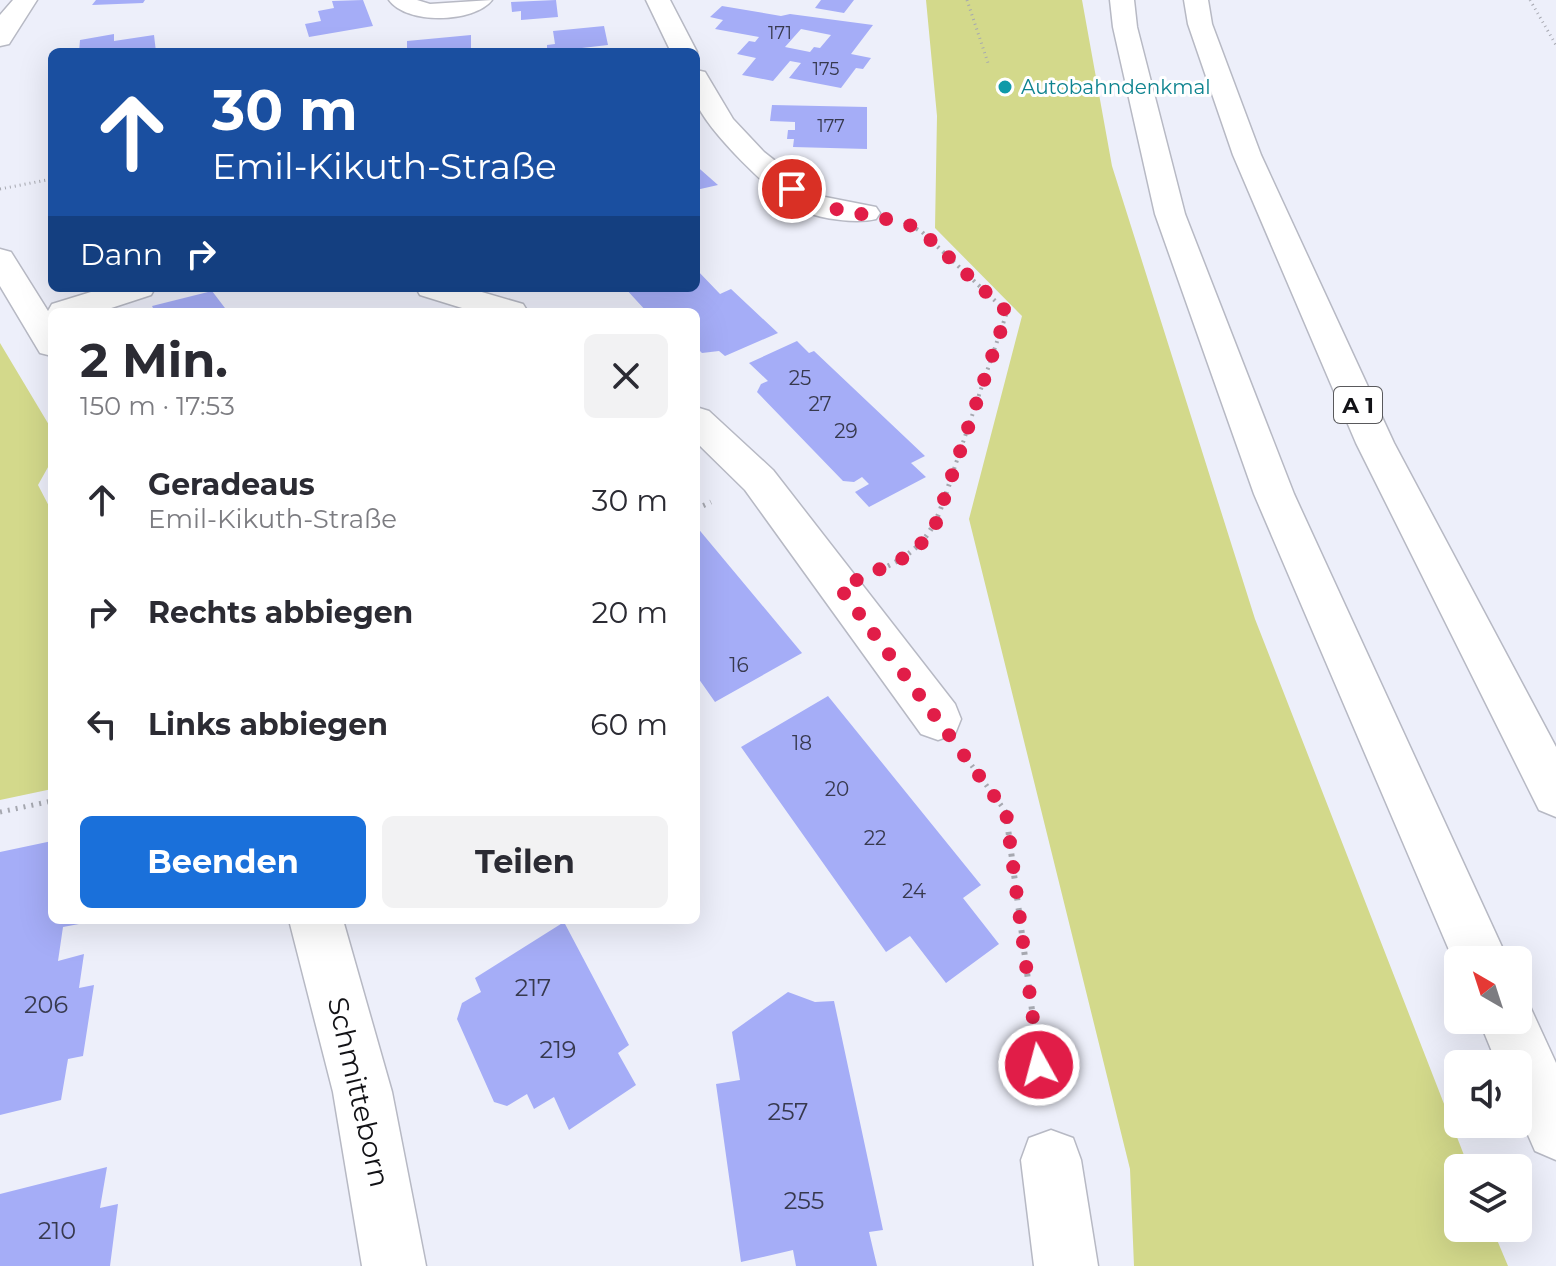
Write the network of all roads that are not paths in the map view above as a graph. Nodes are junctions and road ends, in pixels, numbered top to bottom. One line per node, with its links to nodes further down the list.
1 (25, 0): 7 (main road)
2 (401, 0): 3 (main road)
3 (480, 0)
4 (658, 0): 8 (main road)
5 (1196, 0): 19 (main road, A 1)
6 (1120, 9): 21 (main road)
7 (0, 39)
8 (682, 48)
9 (700, 85): 10 (main road)
10 (865, 213)
11 (0, 259): 16 (main road)
12 (129, 292): 14 (main road)
13 (445, 292): 15 (main road)
14 (89, 308)
15 (498, 308)
16 (48, 319)
17 (700, 424): 18 (main road)
18 (938, 719)
19 (1556, 794)
20 (317, 924): 25 (main road, Schmitteborn)
21 (1475, 946)
22 (1513, 1034): 23 (main road)
23 (1556, 1130)
24 (1051, 1160): 26 (main road)
25 (394, 1266)
26 (1066, 1266)

